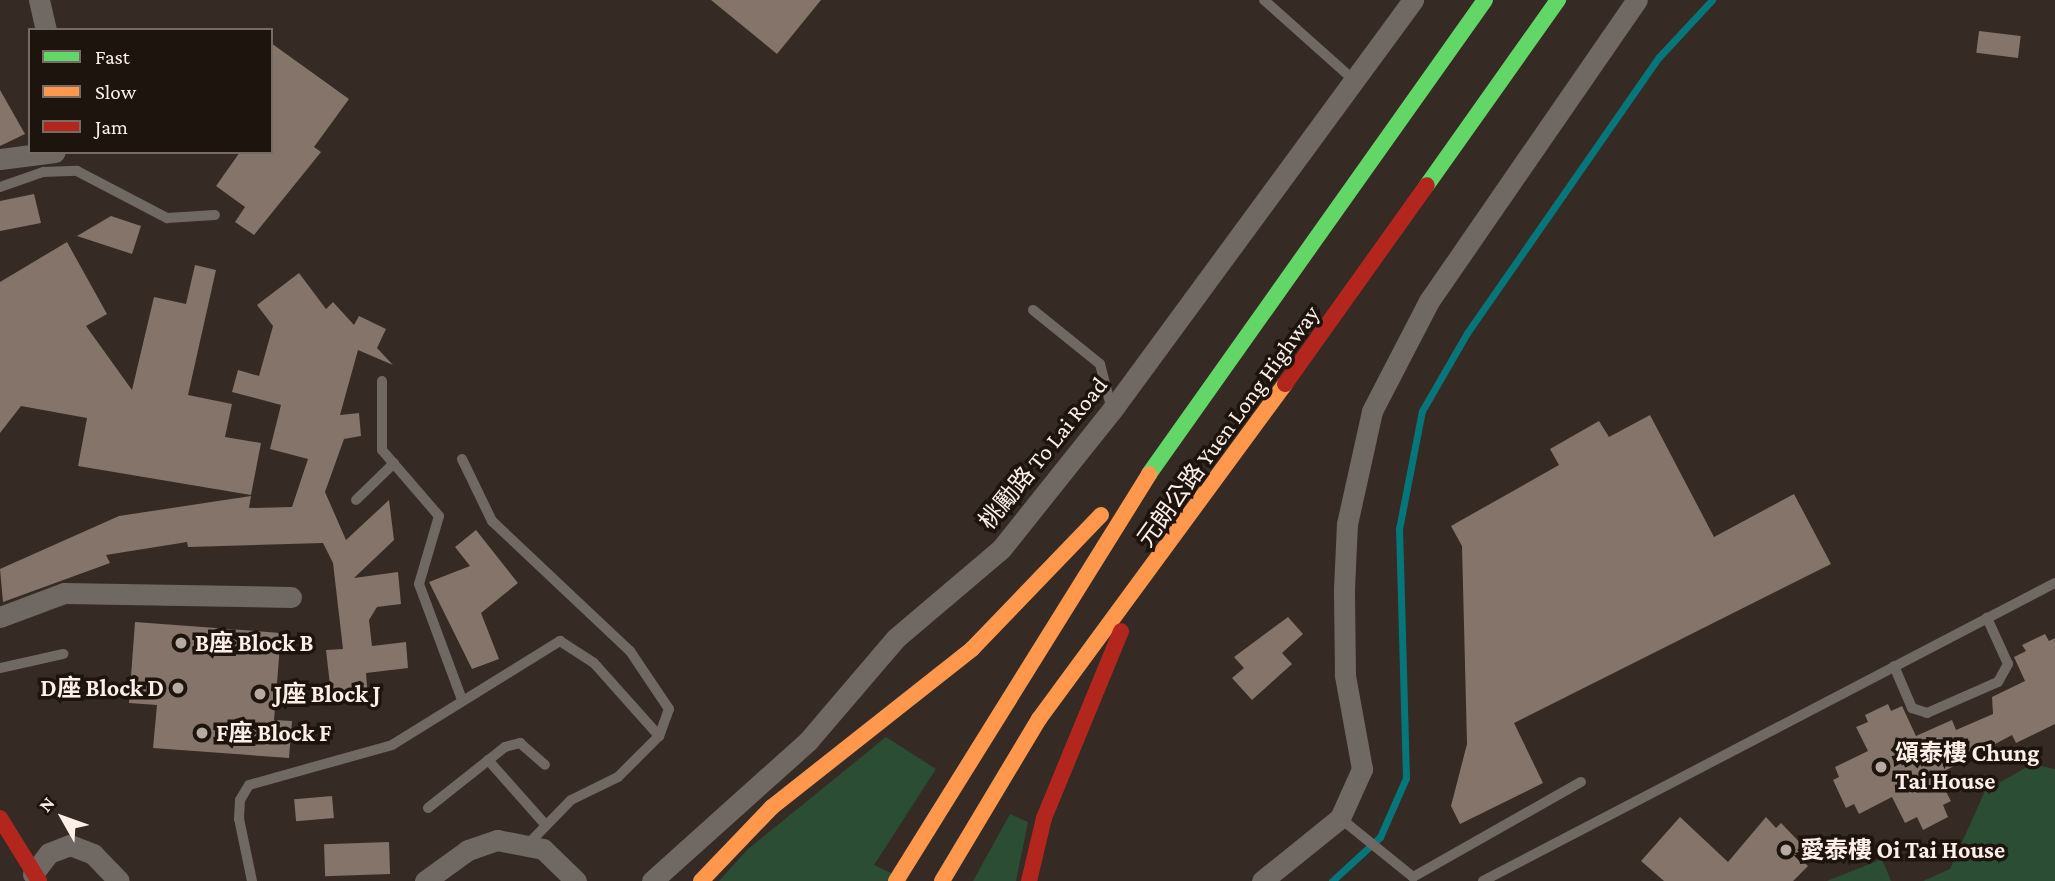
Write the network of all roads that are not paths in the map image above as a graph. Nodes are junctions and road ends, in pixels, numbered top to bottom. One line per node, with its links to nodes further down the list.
1 (39, 0): 7 (street)
2 (1264, 0): 8 (lane)
3 (1413, 0): 8 (street, 桃勵路 To Lai Road)
4 (1485, 0): 16 (main road, 元朗公路 Yuen Long Highway)
5 (1558, 0): 22 (main road, 元朗公路 Yuen Long Highway)
6 (1637, 0): 36 (street)
7 (46, 28)
8 (1356, 81): 15 (street, 桃勵路 To Lai Road)
9 (39, 154): 10 (street)
10 (0, 159)
11 (0, 187): 12 (lane)
12 (215, 215)
13 (1033, 310): 15 (lane)
14 (383, 381): 18 (lane)
15 (1112, 410): 43 (street, 桃勵路 To Lai Road)
16 (1165, 448): 44 (main road); 45 (main road, 元朗公路 Yuen Long Highway)
17 (462, 459): 29 (lane)
18 (394, 463): 19 (lane); 28 (lane)
19 (356, 500)
20 (2055, 583): 24 (lane)
21 (291, 597): 23 (street)
22 (1134, 597): 46 (main road, 元朗公路 Yuen Long Highway); 47 (main road)
23 (0, 617)
24 (1987, 618): 26 (lane); 26 (lane)
25 (62, 654): 27 (lane)
26 (1894, 666): 49 (lane)
27 (0, 668)
28 (461, 697): 29 (lane); 40 (lane)
29 (659, 736): 35 (lane)
30 (488, 760): 31 (lane); 33 (lane); 35 (lane)
31 (544, 765)
32 (1581, 782): 36 (lane)
33 (428, 808)
34 (0, 818): 38 (main road)
35 (543, 822): 37 (lane)
36 (1345, 822): 48 (street)
37 (529, 843): 41 (street); 42 (street)
38 (36, 877): 39 (street)
39 (119, 881)
40 (252, 881)
41 (425, 881)
42 (576, 881)
43 (652, 881)
44 (701, 881)
45 (896, 881)
46 (942, 881)
47 (1030, 881)
48 (1262, 881)
49 (1483, 881)

